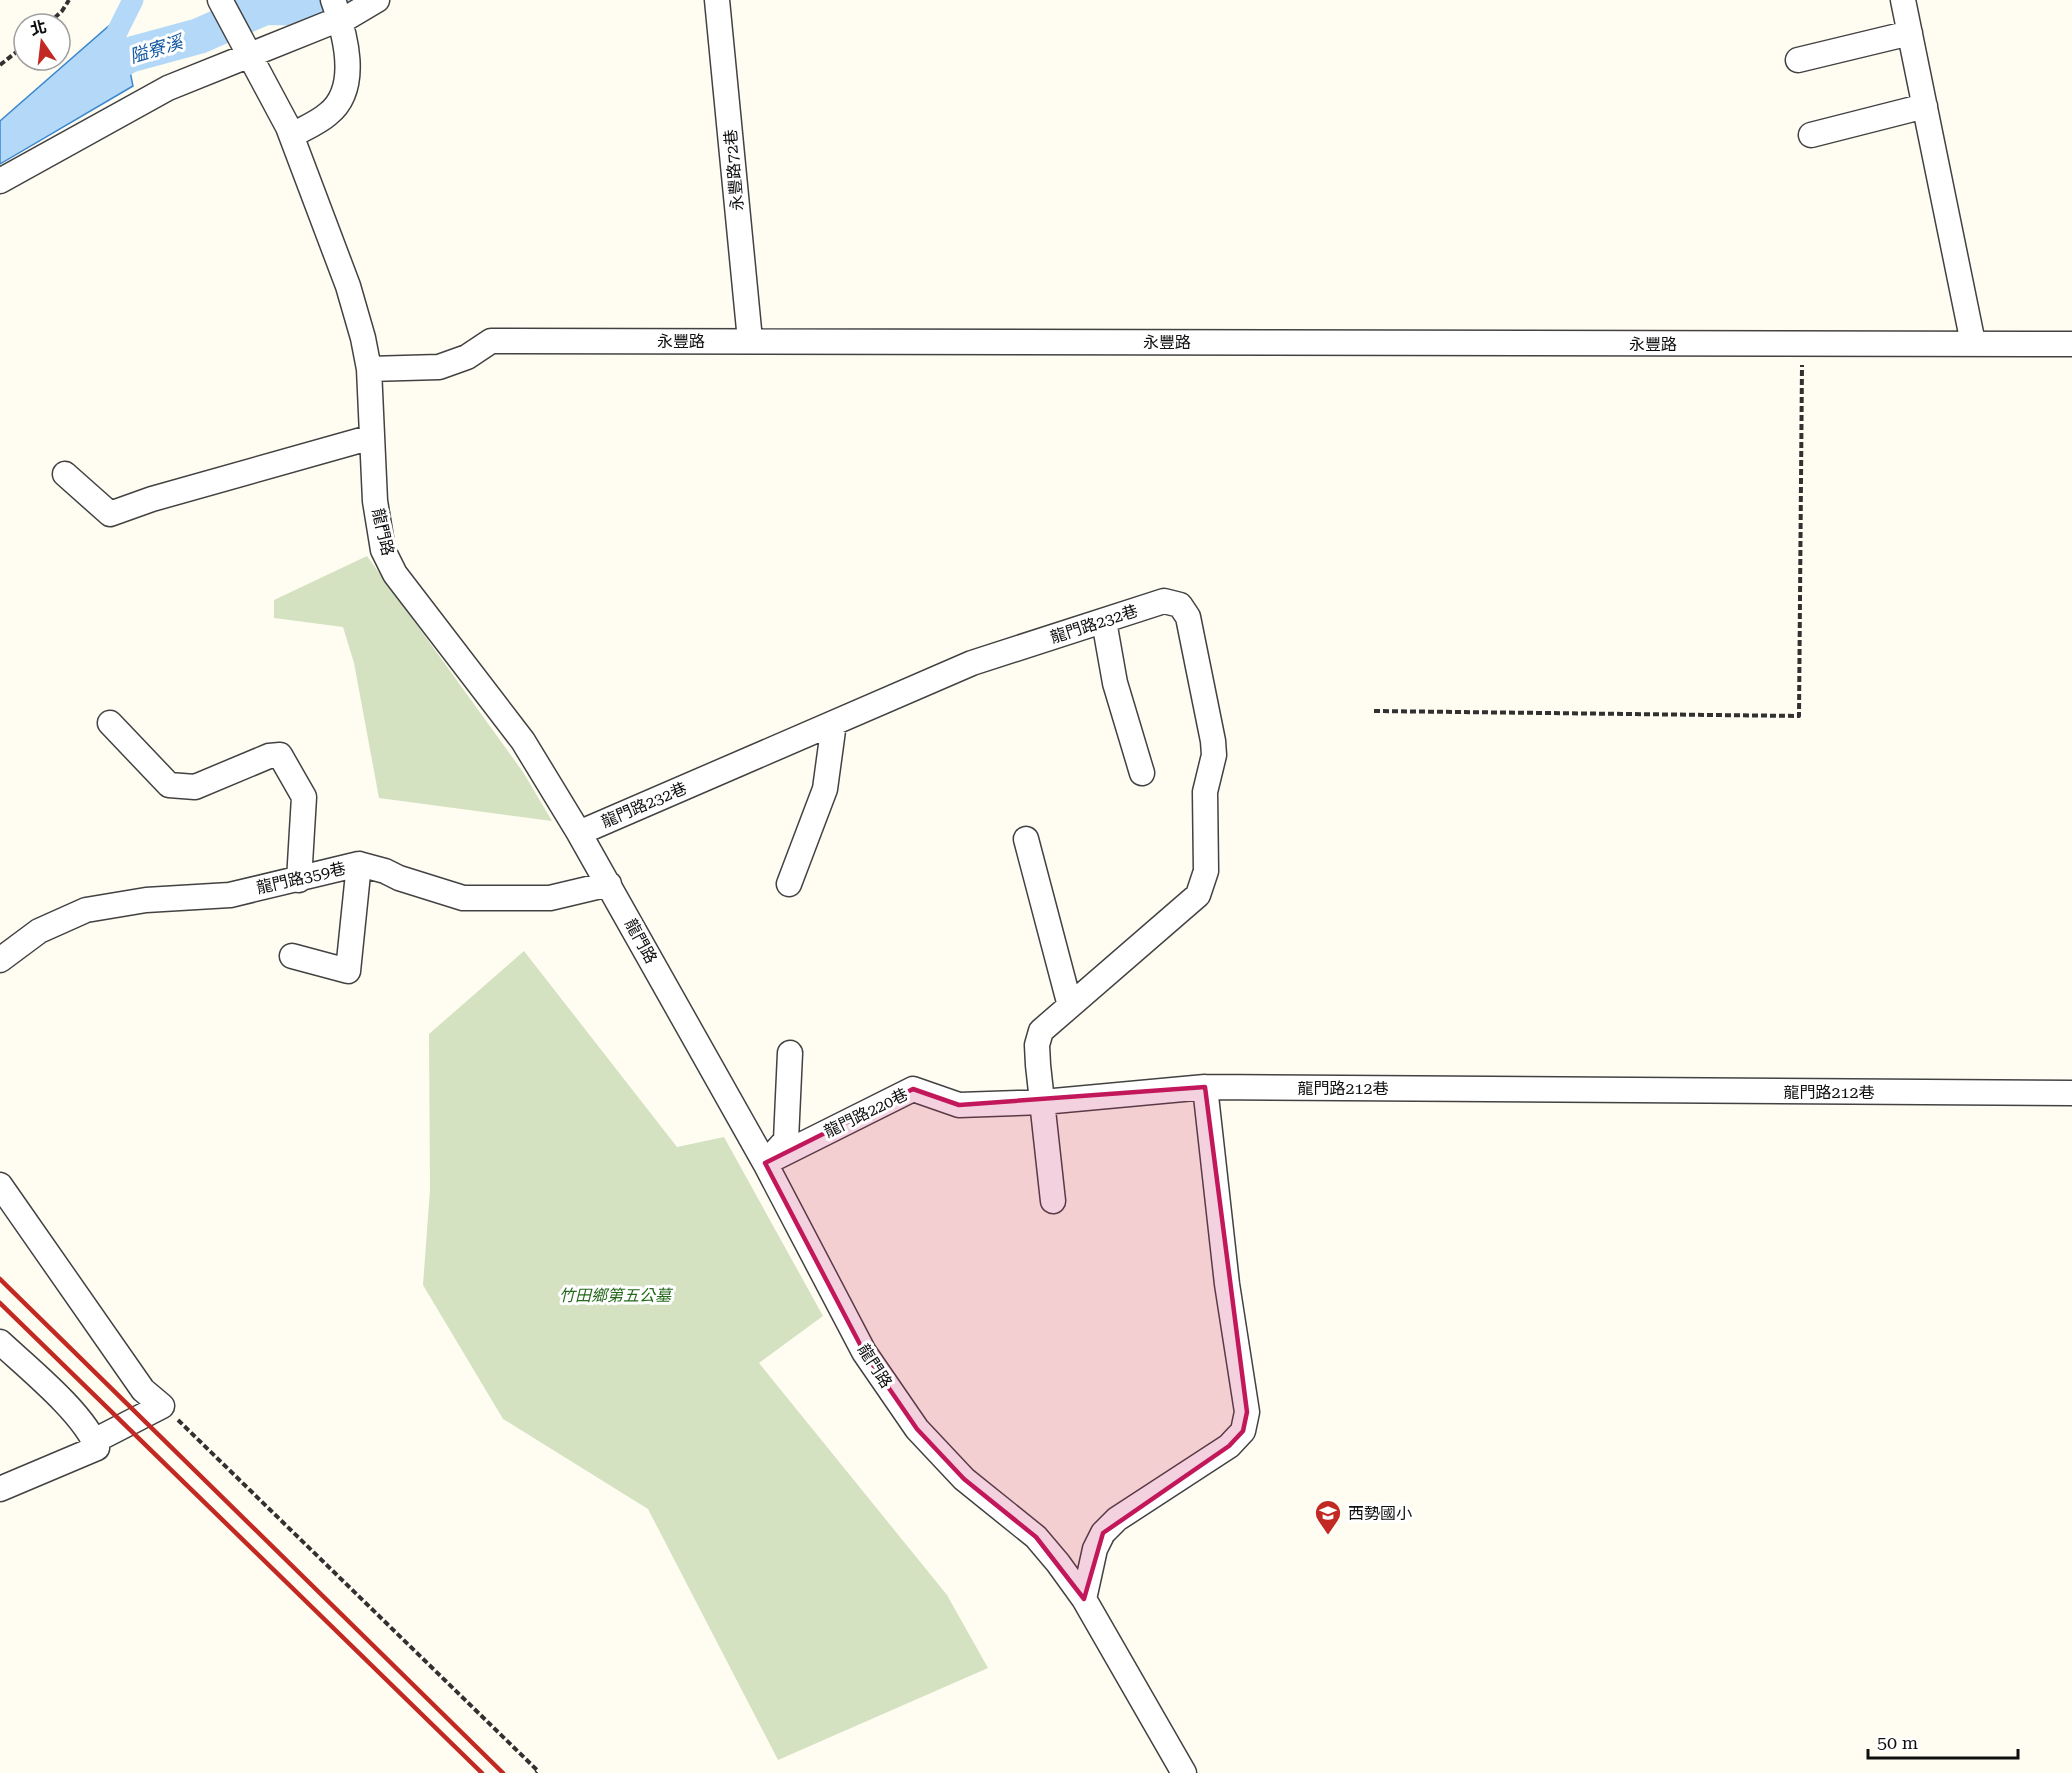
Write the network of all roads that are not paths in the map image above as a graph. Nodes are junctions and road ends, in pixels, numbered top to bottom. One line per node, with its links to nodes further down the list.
1 (220, 0): 7 (street, 龍門路)
2 (377, 0): 5 (street)
3 (717, 0): 13 (street, 永豐路72巷)
4 (1904, 0): 6 (street)
5 (337, 11): 7 (street); 10 (street)
6 (1910, 33): 8 (street); 9 (street)
7 (247, 49): 10 (street, 龍門路); 12 (street)
8 (1797, 60)
9 (1925, 106): 11 (street); 14 (street)
10 (292, 135): 16 (street, 龍門路)
11 (1811, 135)
12 (0, 181)
13 (750, 340): 14 (street, 永豐路); 16 (street, 永豐路)
14 (1973, 343): 15 (street, 永豐路)
15 (2072, 344)
16 (369, 369): 17 (street, 龍門路)
17 (372, 437): 18 (street); 23 (street, 龍門路)
18 (65, 474)
19 (1104, 621): 21 (street, 龍門路232巷); 22 (street); 31 (street, 龍門路232巷)
20 (110, 723): 26 (street)
21 (834, 723): 23 (street, 龍門路232巷); 28 (street)
22 (1142, 773)
23 (579, 833): 27 (street, 龍門路)
24 (1026, 839): 31 (street)
25 (359, 864): 26 (street, 龍門路359巷); 27 (street, 龍門路359巷); 29 (street)
26 (299, 880): 30 (street, 龍門路359巷)
27 (609, 884): 36 (street, 龍門路)
28 (789, 884)
29 (292, 956)
30 (0, 960)
31 (1070, 1006): 35 (street)
32 (790, 1053): 36 (street)
33 (1205, 1087): 34 (street, 龍門路212巷); 35 (street, 龍門路220巷); 42 (street)
34 (2072, 1094)
35 (1043, 1102): 36 (street, 龍門路220巷); 38 (street)
36 (765, 1163): 42 (street, 龍門路)
37 (0, 1185): 40 (street)
38 (1053, 1201)
39 (0, 1342): 40 (street)
40 (94, 1441): 41 (street)
41 (0, 1489)
42 (1084, 1599): 43 (street, 龍門路)
43 (1184, 1773)

